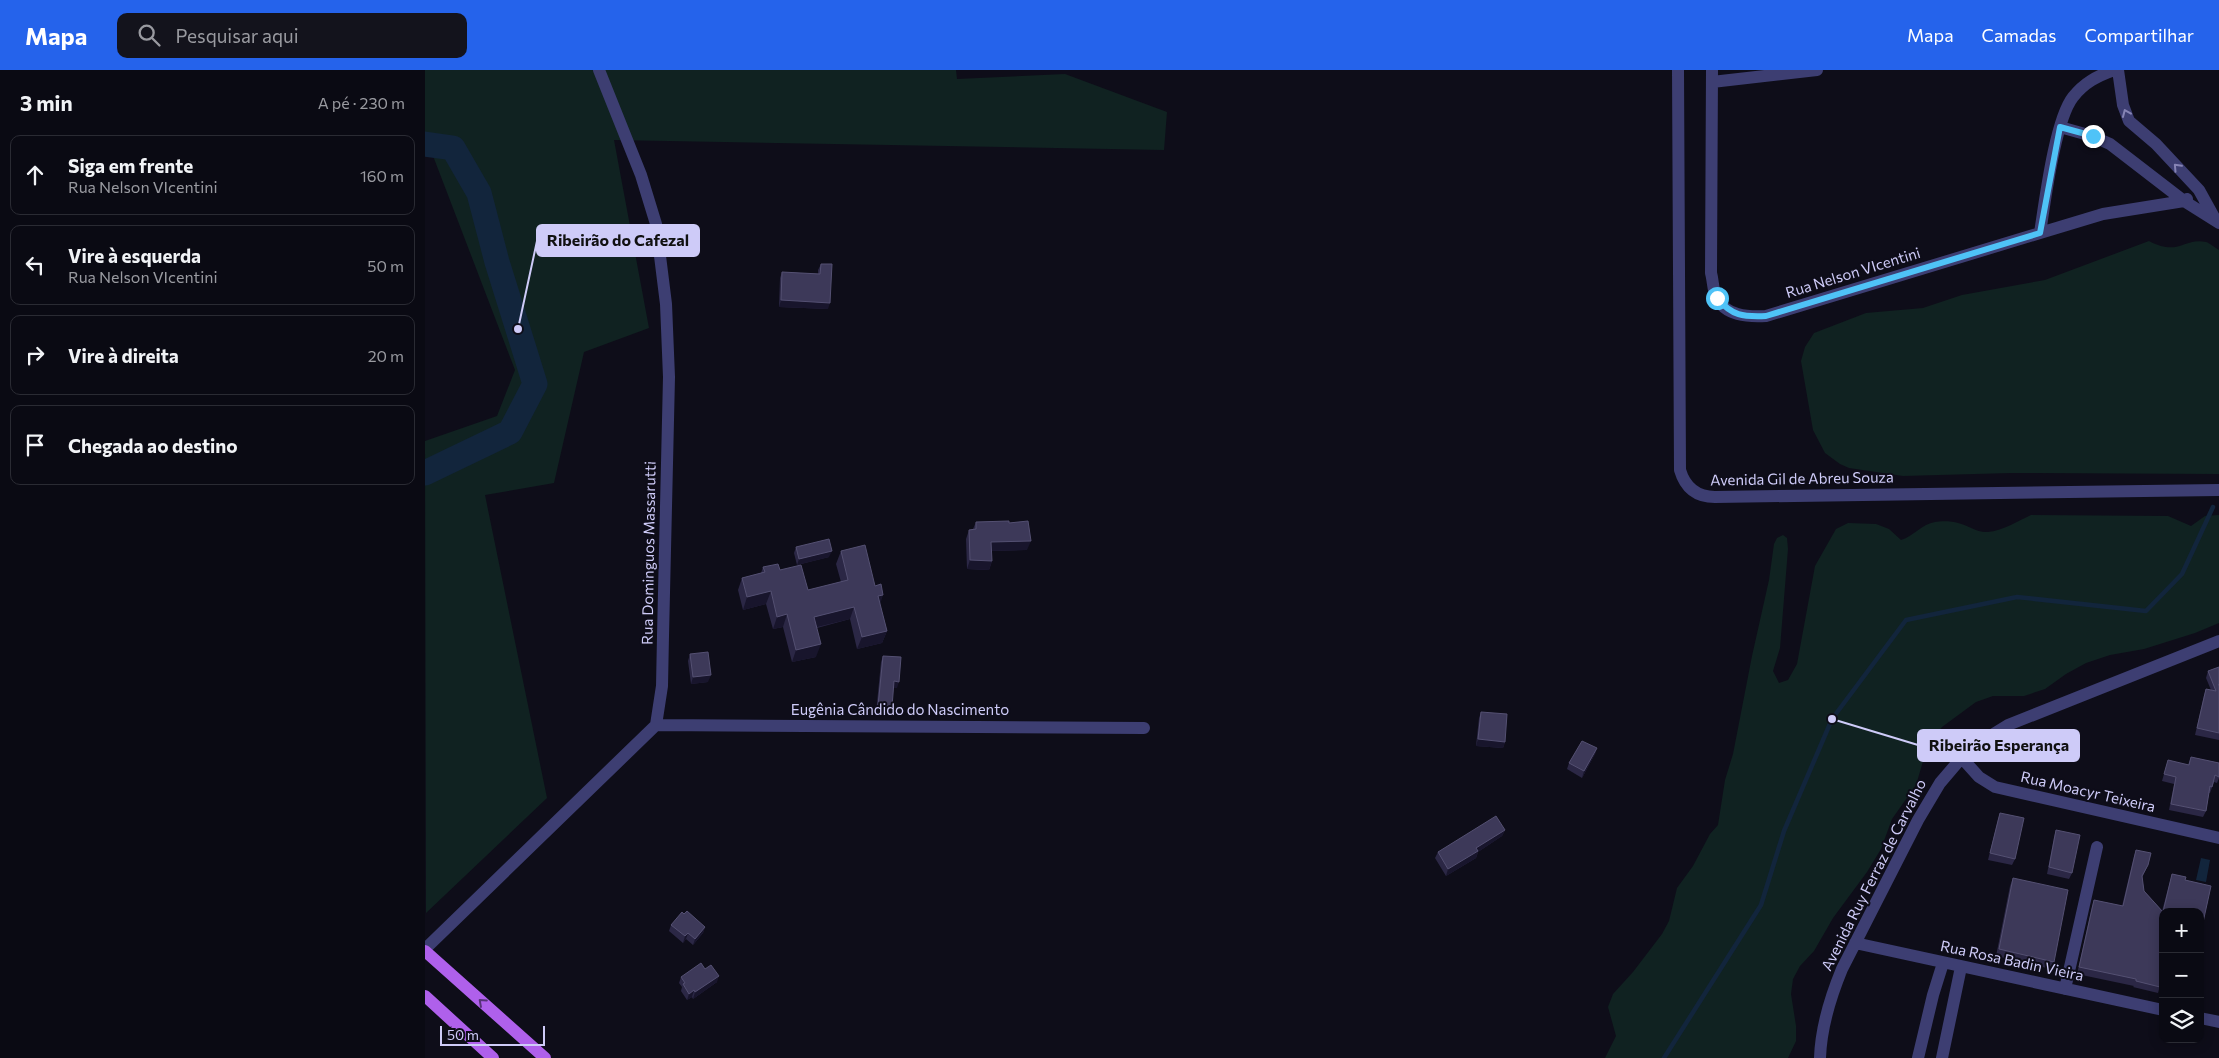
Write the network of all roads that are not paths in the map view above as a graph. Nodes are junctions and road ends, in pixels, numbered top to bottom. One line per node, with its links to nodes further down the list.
1 (599, 70): 14 (street, Rua Dominguos Massarutti)
2 (1678, 70): 12 (street, Avenida Gil de Abreu Souza)
3 (1817, 70): 6 (street)
4 (2114, 70): 7 (street)
5 (2118, 70): 8 (street, one-way to 5)
6 (1712, 76): 11 (street, Rua Nelson VIcentini)
7 (2060, 127): 9 (street); 11 (street)
8 (2199, 190): 9 (street); 10 (street)
9 (2184, 202): 10 (street); 11 (street, Rua Nelson VIcentini)
10 (2217, 221)
11 (2040, 233)
12 (2219, 490)
13 (2219, 641): 16 (street, Avenida Ruy Ferraz de Carvalho)
14 (655, 725): 15 (street, Eugênia Cândido do Nascimento); 20 (street)
15 (1144, 728)
16 (1961, 757): 17 (street, Rua Moacyr Teixeira); 19 (street, Avenida Ruy Ferraz de Carvalho)
17 (2219, 838)
18 (2097, 847): 23 (street)
19 (1855, 943): 21 (street, Rua Rosa Badin Vieira); 30 (street, Avenida Ruy Ferraz de Carvalho)
20 (425, 950): 29 (main road, one-way to 20)
21 (1943, 963): 22 (street, Rua Rosa Badin Vieira); 31 (street)
22 (1961, 967): 23 (street, Rua Rosa Badin Vieira); 32 (street)
23 (2065, 989): 25 (street, Rua Rosa Badin Vieira)
24 (425, 996): 28 (main road)
25 (2159, 1009)
26 (2204, 1019): 27 (street)
27 (2219, 1022)
28 (493, 1058)
29 (545, 1058)
30 (1820, 1058)
31 (1917, 1058)
32 (1942, 1058)

